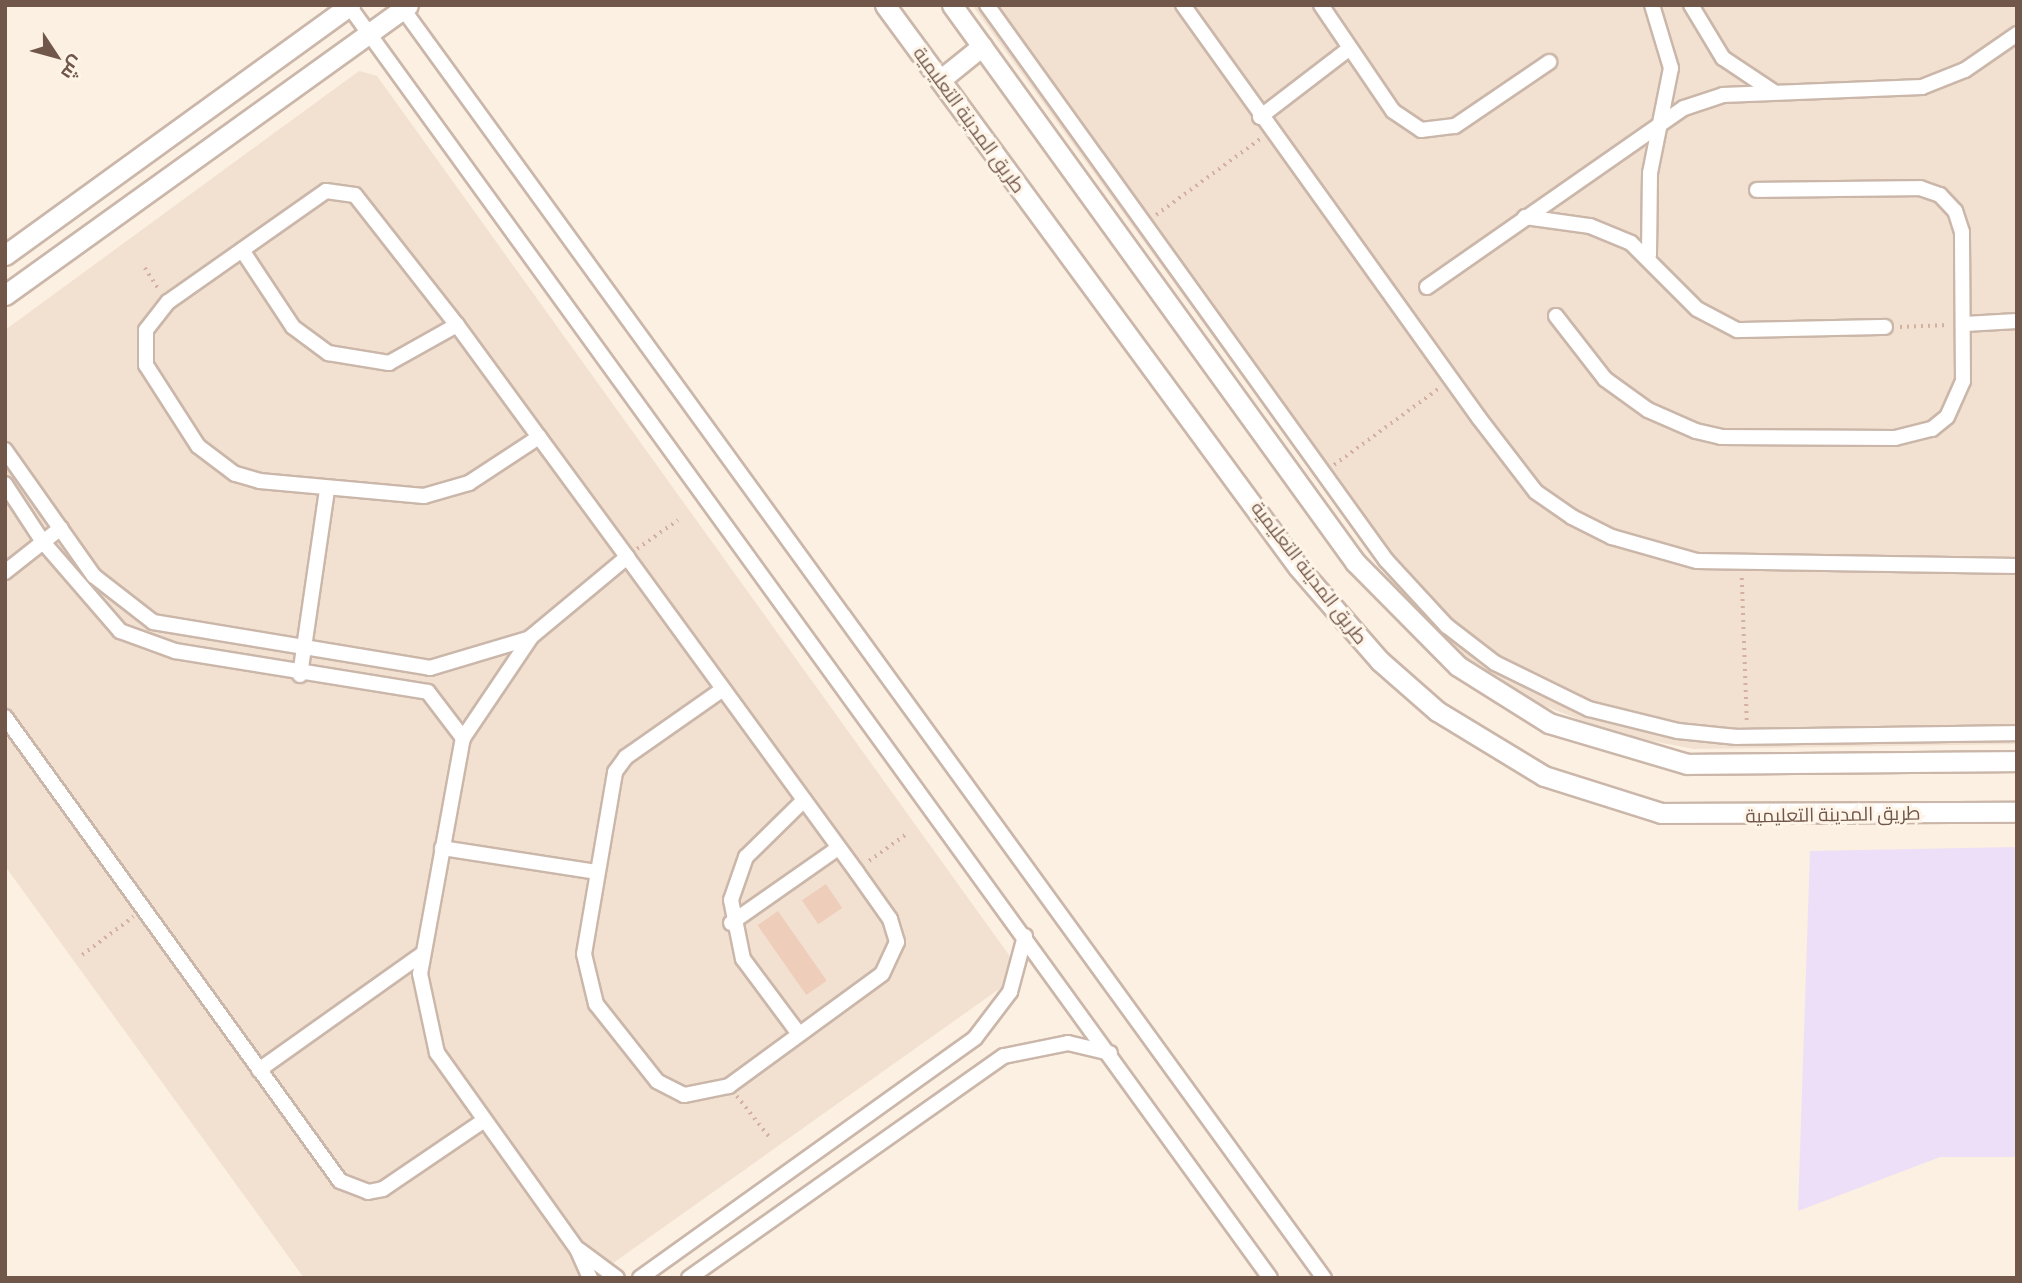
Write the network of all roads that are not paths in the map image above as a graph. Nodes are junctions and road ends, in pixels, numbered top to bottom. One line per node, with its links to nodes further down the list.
1 (350, 5): 10 (street); 22 (street)
2 (885, 5): 15 (street, طريق المدينة التعليمية)
3 (952, 5): 12 (street)
4 (987, 5): 45 (street)
5 (1183, 5): 17 (street)
6 (1321, 5): 13 (street)
7 (1651, 5): 18 (street)
8 (1691, 5): 16 (street)
9 (406, 7): 10 (street); 61 (street)
10 (369, 34): 25 (street); 54 (street)
11 (2017, 34): 16 (street)
12 (982, 46): 15 (street); 47 (street)
13 (1350, 48): 14 (street); 17 (street)
14 (1549, 62)
15 (940, 80): 49 (street, طريق المدينة التعليمية)
16 (1774, 92): 18 (street)
17 (1260, 117): 38 (street)
18 (1663, 120): 20 (street); 23 (street)
19 (1758, 190): 28 (street)
20 (1525, 218): 23 (street); 24 (street)
21 (242, 250): 29 (street); 29 (street); 34 (street)
22 (5, 255)
23 (1649, 255): 30 (street)
24 (1427, 286)
25 (5, 295)
26 (1556, 316): 28 (street)
27 (2017, 321): 28 (street)
28 (1965, 324)
29 (457, 326): 31 (street)
30 (1885, 327)
31 (539, 437): 34 (street); 37 (street)
32 (5, 450): 35 (street)
33 (5, 484): 36 (street)
34 (327, 489): 41 (street)
35 (61, 528): 36 (street); 41 (street)
36 (43, 542): 39 (street); 42 (street)
37 (627, 557): 40 (street); 43 (street)
38 (2017, 566)
39 (5, 572)
40 (531, 637): 41 (street); 46 (street)
41 (303, 648): 42 (street)
42 (300, 675): 46 (street)
43 (723, 689): 48 (street); 52 (street)
44 (5, 717): 58 (street)
45 (2017, 733)
46 (463, 738): 50 (street)
47 (2017, 761)
48 (804, 800): 51 (street); 53 (street)
49 (2017, 813)
50 (442, 848): 52 (street); 55 (street)
51 (838, 848): 53 (street); 56 (street)
52 (597, 872): 56 (street)
53 (732, 923): 56 (street)
54 (1025, 936): 57 (street); 64 (street)
55 (422, 954): 58 (street); 59 (street)
56 (799, 1034)
57 (1110, 1053): 65 (street); 66 (street)
58 (259, 1070): 59 (street)
59 (483, 1121): 60 (street)
60 (577, 1249): 62 (street); 63 (street)
61 (1322, 1277)
62 (590, 1278)
63 (617, 1278)
64 (640, 1278)
65 (690, 1278)
66 (1270, 1278)

